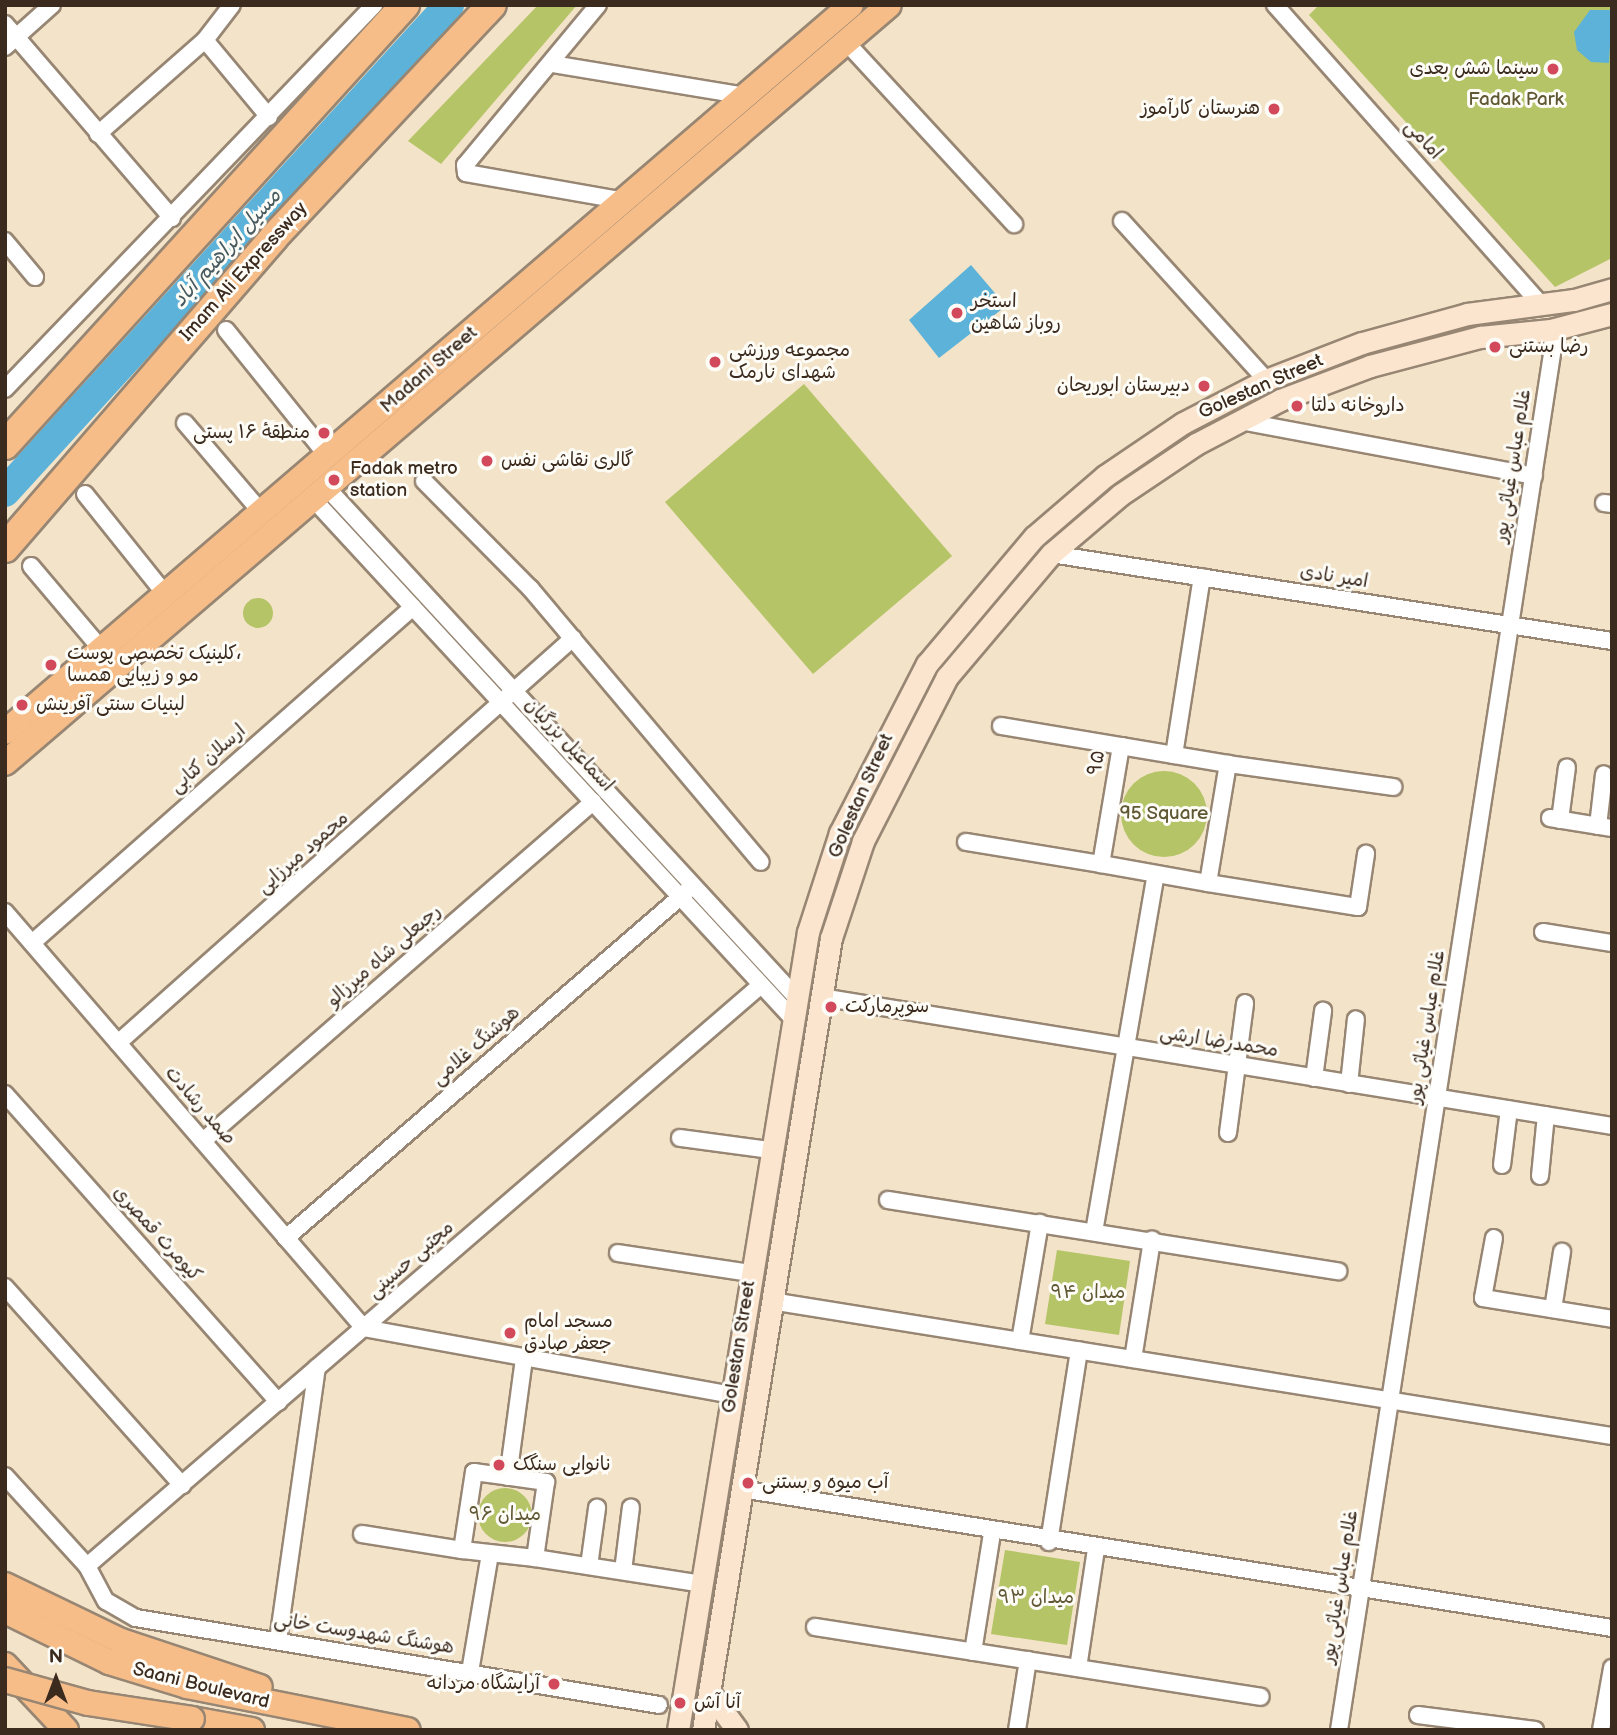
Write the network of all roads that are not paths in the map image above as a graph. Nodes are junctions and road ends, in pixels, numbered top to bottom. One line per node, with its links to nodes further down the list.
1 (52, 5): 12 (street)
2 (232, 5): 11 (street)
3 (374, 5): 16 (street)
4 (405, 5): 33 (highway)
5 (492, 5): 39 (highway, Imam Ali Expressway)
6 (598, 5): 14 (street)
7 (851, 5): 15 (main road, Madani Street)
8 (889, 5): 13 (main road)
9 (1275, 5): 25 (street, امامی)
10 (5, 24): 12 (street)
11 (205, 40): 16 (street); 17 (street)
12 (11, 42): 17 (street)
13 (846, 42): 21 (street); 35 (main road)
14 (552, 64): 15 (street); 18 (street)
15 (746, 96): 18 (main road, Madani Street)
16 (269, 117): 19 (street)
17 (98, 134): 19 (street)
18 (625, 201): 35 (main road, Madani Street)
19 (172, 218): 30 (street)
20 (1122, 221): 29 (street)
21 (1014, 225)
22 (5, 241): 23 (street)
23 (35, 277)
24 (1612, 289): 25 (main road, Golestan Street)
25 (1539, 302): 28 (main road); 29 (main road, Golestan Street)
26 (1612, 314): 28 (main road, Golestan Street)
27 (226, 330): 35 (street)
28 (1551, 330): 31 (main road, Golestan Street); 34 (street, غلام عباس غیاثی ‌پور)
29 (1266, 380): 76 (main road, Golestan Street)
30 (5, 389)
31 (1241, 421): 34 (street); 40 (main road, Golestan Street)
32 (185, 423): 38 (street)
33 (5, 445)
34 (1534, 476): 46 (street, غلام عباس غیاثی ‌پور)
35 (316, 480): 38 (main road, Madani Street); 44 (street, اسماعیل بزرگیان); 45 (main road, Madani Street); 50 (street, اسماعیل بزرگیان)
36 (424, 481): 47 (street)
37 (85, 494): 43 (street)
38 (262, 513): 43 (main road, Madani Street)
39 (5, 548)
40 (1051, 554): 42 (street, امیر نادی); 77 (main road, Golestan Street)
41 (31, 566): 49 (street)
42 (1202, 577): 46 (street, امیر نادی); 55 (street)
43 (166, 595): 45 (main road); 49 (main road, Madani Street)
44 (413, 607): 51 (street, اسماعیل بزرگیان); 73 (street, ارسلان کتابی)
45 (182, 614): 56 (main road, Madani Street)
46 (1510, 625): 48 (street, امیر نادی); 88 (street, غلام عباس غیاثی ‌پور)
47 (573, 638): 50 (street, محمود میرزایی); 65 (street)
48 (1612, 641)
49 (102, 650): 52 (main road, Madani Street)
50 (516, 694): 51 (street, محمود میرزایی); 69 (street, اسماعیل بزرگیان)
51 (504, 705): 61 (street, اسماعیل بزرگیان); 82 (street, محمود میرزایی)
52 (9, 721)
53 (1001, 726): 54 (street)
54 (1121, 746): 55 (street, ۹۵); 66 (street, ۹۵)
55 (1174, 755): 57 (street, ۹۵)
56 (5, 763)
57 (1228, 765): 60 (street, ۹۵); 68 (street)
58 (1567, 767): 62 (street)
59 (1604, 774): 62 (street)
60 (1392, 787)
61 (593, 802): 70 (street, اسماعیل بزرگیان); 94 (street, رجبعلی شاه میرزالو)
62 (1605, 827)
63 (966, 842): 66 (street)
64 (1366, 854): 68 (street)
65 (761, 862)
66 (1101, 864): 67 (street)
67 (1156, 874): 68 (street); 83 (street)
68 (1208, 883)
69 (693, 886): 70 (street, هوشنگ غلامی); 76 (street, اسماعیل بزرگیان)
70 (680, 897): 75 (street, اسماعیل بزرگیان); 101 (street, هوشنگ غلامی)
71 (5, 912): 73 (street, صمد رشادت)
72 (1543, 932): 74 (street)
73 (32, 943): 82 (street, صمد رشادت)
74 (1612, 943)
75 (761, 985): 80 (street, اسماعیل بزرگیان); 112 (street, مجتبی حسینی)
76 (796, 997): 77 (main road); 80 (main road, Golestan Street)
77 (821, 997): 80 (main road); 83 (street, محمدرضا ارشی); 109 (main road, Golestan Street)
78 (1245, 1003): 84 (street)
79 (1323, 1011): 85 (street)
80 (792, 1018): 95 (main road, Golestan Street)
81 (1356, 1019): 86 (street)
82 (118, 1043): 94 (street, صمد رشادت)
83 (1126, 1048): 84 (street, محمدرضا ارشی); 100 (street)
84 (1235, 1065): 85 (street, محمدرضا ارشی); 92 (street)
85 (1314, 1078): 86 (street, محمدرضا ارشی)
86 (1349, 1084): 88 (street, محمدرضا ارشی)
87 (5, 1094): 120 (street, کیومرث قمصری)
88 (1437, 1098): 89 (street, محمدرضا ارشی); 119 (street, غلام عباس غیاثی ‌پور)
89 (1509, 1110): 90 (street, محمدرضا ارشی); 96 (street)
90 (1546, 1115): 91 (street, محمدرضا ارشی); 97 (street)
91 (1612, 1126)
92 (1228, 1133)
93 (680, 1138): 95 (street)
94 (203, 1141): 101 (street, صمد رشادت)
95 (770, 1150): 107 (main road, Golestan Street)
96 (1502, 1166)
97 (1540, 1176)
98 (888, 1200): 99 (street)
99 (1040, 1223): 100 (street); 113 (street)
100 (1094, 1232): 103 (street)
101 (286, 1238): 112 (street, صمد رشادت)
102 (1494, 1238): 110 (street)
103 (1152, 1240): 106 (street); 116 (street)
104 (1562, 1252): 110 (street)
105 (618, 1253): 107 (street)
106 (1338, 1271)
107 (751, 1273): 118 (main road, Golestan Street)
108 (5, 1287): 124 (street)
109 (771, 1301): 113 (street); 125 (main road, Golestan Street)
110 (1553, 1309): 111 (street)
111 (1612, 1319)
112 (364, 1328): 115 (street); 117 (street, مجتبی حسینی)
113 (1020, 1341): 114 (street)
114 (1079, 1350): 116 (street); 130 (street)
115 (524, 1358): 118 (street); 123 (street)
116 (1133, 1359): 119 (street)
117 (317, 1368): 120 (street, مجتبی حسینی); 144 (street)
118 (732, 1395): 138 (main road, Golestan Street)
119 (1390, 1400): 121 (street); 140 (street, غلام عباس غیاثی ‌پور)
120 (278, 1402): 124 (street, مجتبی حسینی)
121 (1612, 1436)
122 (5, 1476): 135 (street, هوشنگ شهدوست خانی)
123 (508, 1477): 132 (street); 134 (street)
124 (182, 1485): 135 (street, مجتبی حسینی)
125 (741, 1489): 128 (street); 151 (main road, Golestan Street)
126 (631, 1507): 137 (street)
127 (597, 1508): 136 (street)
128 (992, 1533): 130 (street); 145 (street)
129 (362, 1534): 132 (street)
130 (1049, 1542): 131 (street)
131 (1097, 1549): 140 (street); 147 (street)
132 (462, 1550): 133 (street)
133 (489, 1554): 134 (street); 150 (street)
134 (535, 1558): 136 (street)
135 (87, 1566): 144 (street, هوشنگ شهدوست خانی)
136 (589, 1566): 137 (street)
137 (622, 1571): 138 (street)
138 (702, 1584): 155 (main road, Golestan Street)
139 (5, 1585): 156 (main road)
140 (1361, 1592): 143 (street); 165 (street, غلام عباس غیاثی ‌پور)
141 (5, 1611): 156 (main road, Saani Boulevard)
142 (814, 1627): 145 (street)
143 (1612, 1628)
144 (278, 1641): 150 (street, هوشنگ شهدوست خانی)
145 (973, 1652): 146 (street)
146 (1028, 1660): 147 (street); 164 (street)
147 (1078, 1668): 152 (street)
148 (1612, 1668): 167 (street)
149 (6, 1671): 158 (main road); 159 (main road, Saani Boulevard, bridge)
150 (470, 1672): 153 (street, هوشنگ شهدوست خانی)
151 (709, 1692): 162 (main road, Golestan Street); 163 (main road)
152 (1261, 1697)
153 (659, 1705)
154 (1418, 1714): 157 (street)
155 (679, 1723): 161 (main road)
156 (381, 1724): 160 (main road, Saani Boulevard)
157 (1455, 1724): 166 (street)
158 (66, 1730)
159 (252, 1730)
160 (408, 1730)
161 (663, 1730)
162 (703, 1730)
163 (737, 1730)
164 (1017, 1730)
165 (1339, 1730)
166 (1535, 1730)
167 (1601, 1730)

